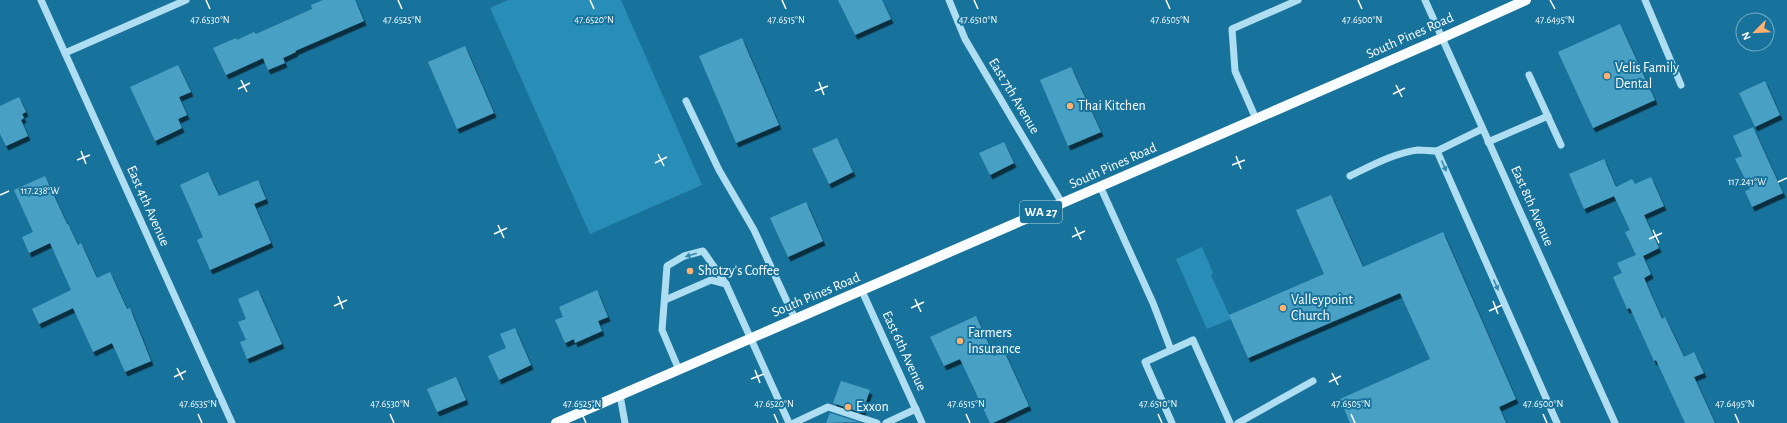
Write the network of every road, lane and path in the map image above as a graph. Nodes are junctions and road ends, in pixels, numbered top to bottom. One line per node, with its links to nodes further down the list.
1 (41, 0): 9 (street, East 4th Avenue)
2 (186, 0): 9 (street)
3 (949, 0): 21 (street, East 7th Avenue)
4 (1298, 0): 14 (street)
5 (1425, 0): 8 (street, East 8th Avenue)
6 (1526, 0): 8 (main road, South Pines Road / WA 27)
7 (1645, 0): 11 (street)
8 (1442, 38): 14 (main road, South Pines Road / WA 27); 15 (street, East 8th Avenue)
9 (65, 53): 32 (street, East 4th Avenue)
10 (1529, 75): 13 (street)
11 (1681, 85)
12 (686, 102): 25 (street)
13 (1548, 116): 16 (street); 17 (street)
14 (1256, 119): 20 (main road, South Pines Road / WA 27)
15 (1482, 129): 16 (street, East 8th Avenue); 18 (street)
16 (1488, 142): 44 (street, East 8th Avenue)
17 (1561, 145)
18 (1437, 151): 19 (street); 43 (street, one-way to 43)
19 (1350, 176)
20 (1100, 186): 21 (main road, South Pines Road / WA 27); 27 (street)
21 (1062, 203): 23 (main road, South Pines Road / WA 27)
22 (726, 284): 24 (street); 24 (street, one-way to 24); 26 (street)
23 (862, 291): 25 (main road, South Pines Road / WA 27); 31 (street, East 6th Avenue)
24 (665, 300): 28 (street)
25 (795, 319): 26 (main road, South Pines Road / WA 27)
26 (751, 338): 28 (main road, South Pines Road / WA 27); 35 (street)
27 (1171, 350): 40 (street); 41 (street)
28 (678, 370): 30 (main road, South Pines Road / WA 27)
29 (1313, 381): 42 (street)
30 (620, 395): 33 (main road, South Pines Road / WA 27); 34 (street)
31 (916, 409): 38 (street); 39 (street, East 6th Avenue)
32 (232, 423)
33 (556, 423)
34 (626, 423)
35 (789, 423)
36 (794, 423): 37 (street)
37 (877, 423)
38 (886, 423)
39 (922, 423)
40 (1172, 423)
41 (1230, 423)
42 (1238, 423)
43 (1557, 423)
44 (1615, 423)

